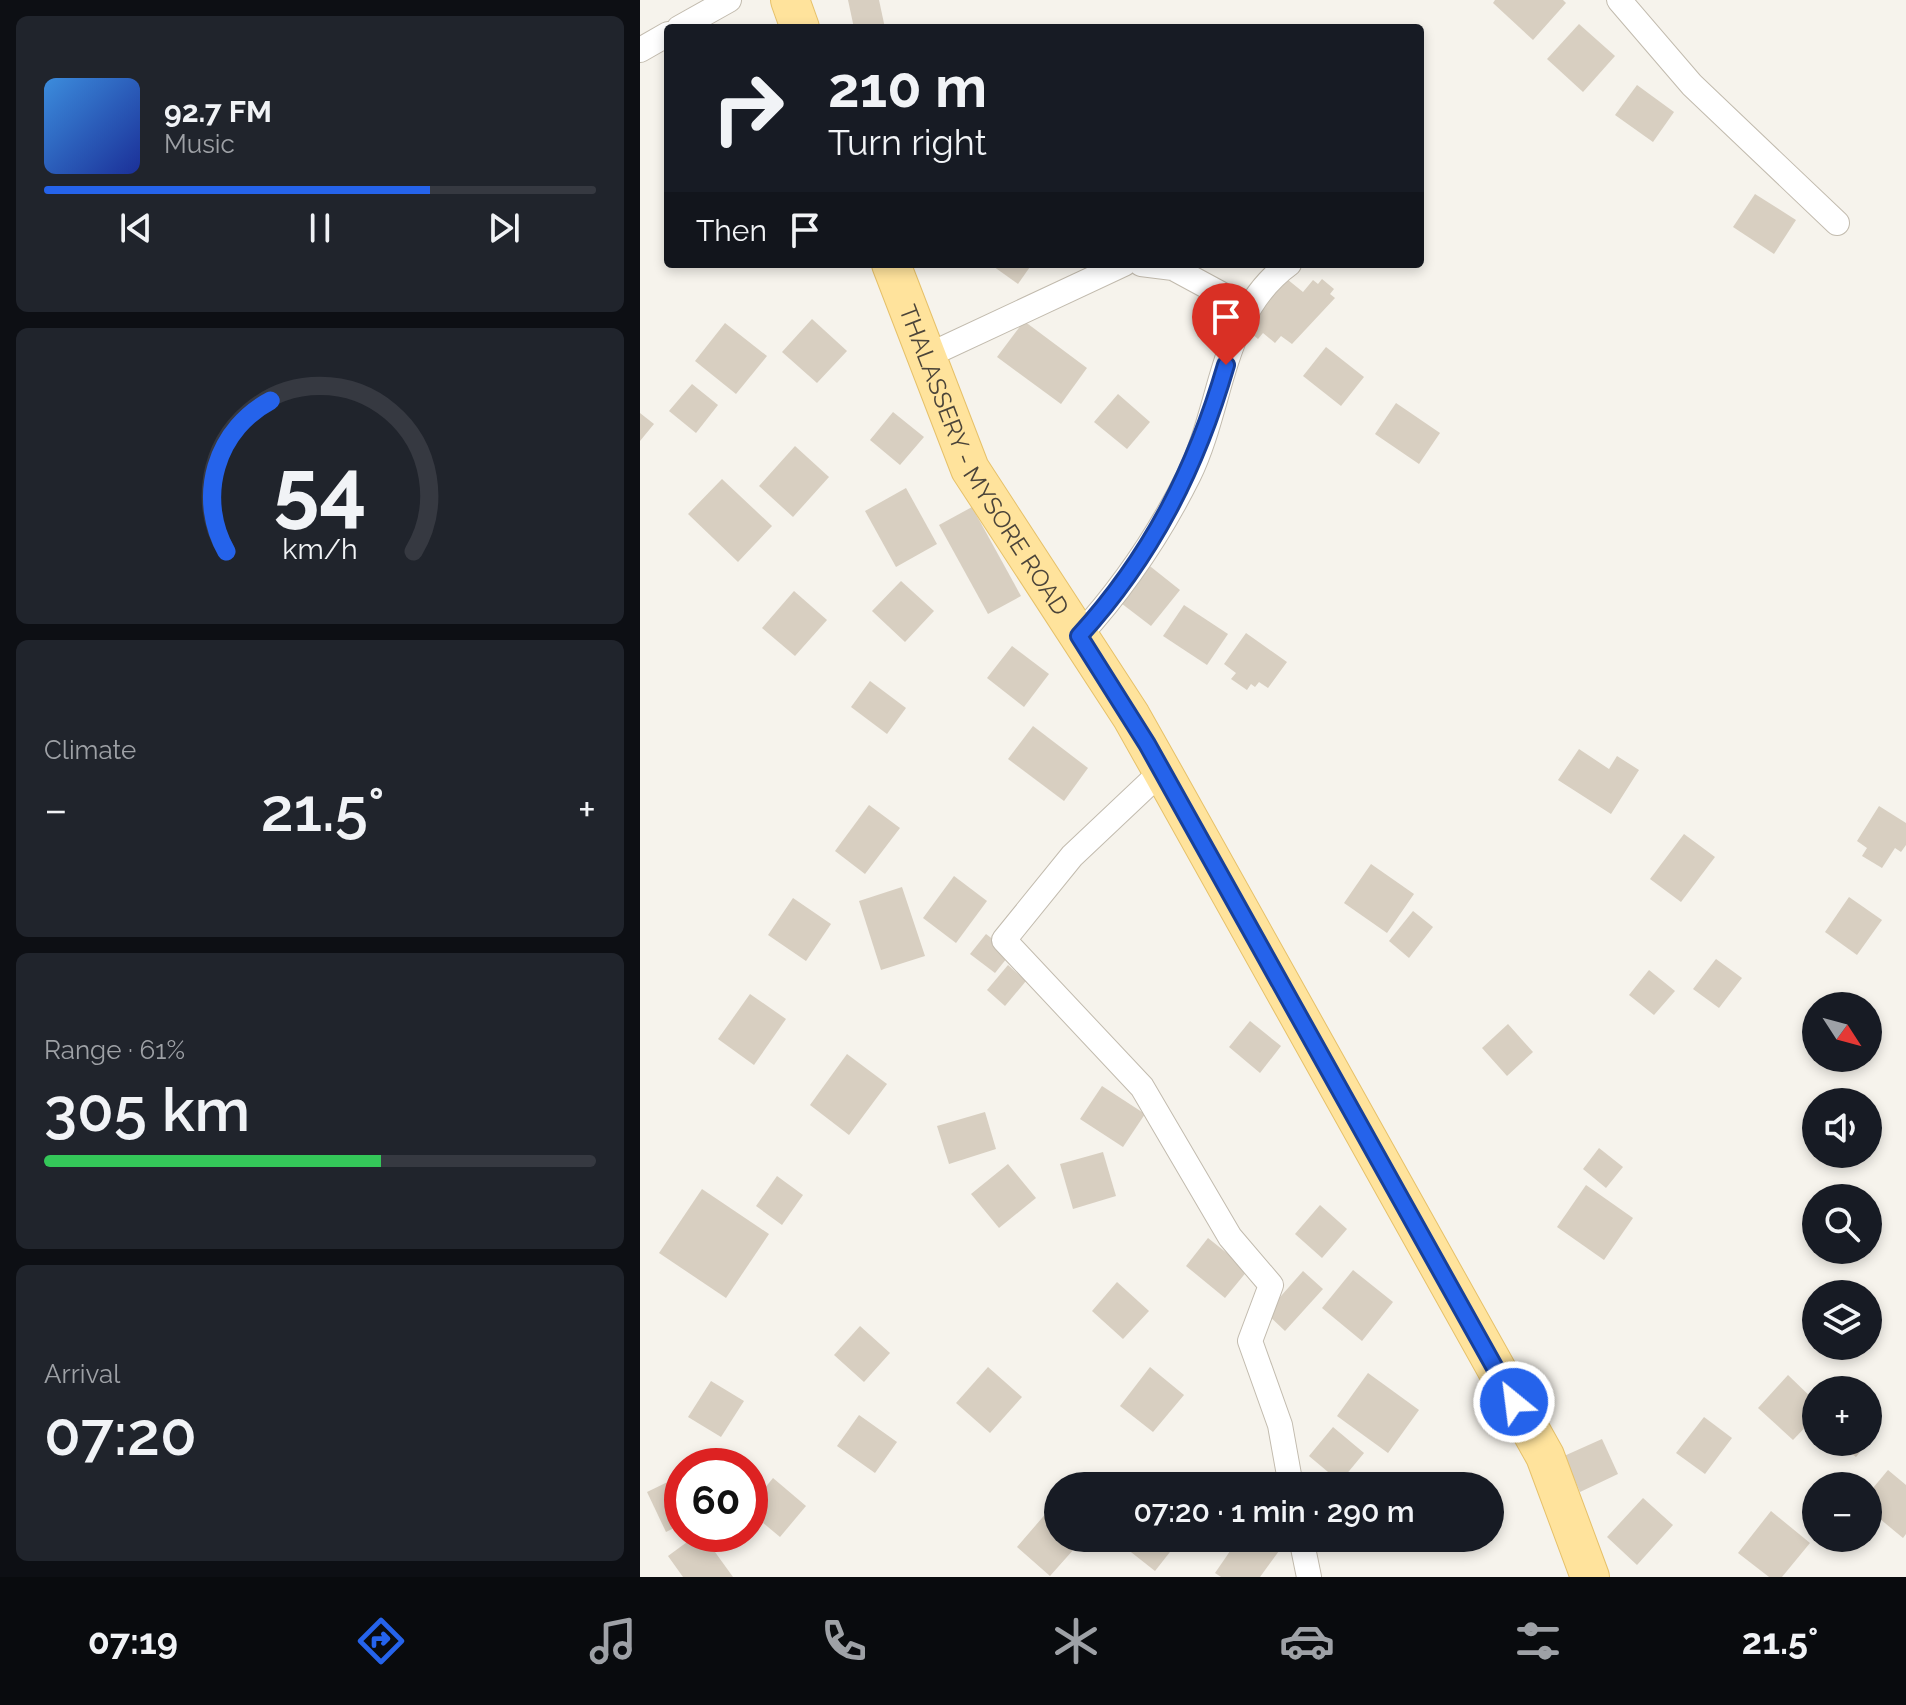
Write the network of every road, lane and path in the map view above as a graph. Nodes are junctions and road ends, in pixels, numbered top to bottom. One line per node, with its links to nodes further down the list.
1 (729, 0): 4 (street)
2 (790, 0): 5 (main road)
3 (1619, 0): 8 (street)
4 (686, 24)
5 (799, 24)
6 (664, 36): 7 (street)
7 (640, 50)
8 (1837, 223)
9 (893, 268): 14 (main road, THALASSERY - MYSORE ROAD)
10 (1116, 268): 14 (street)
11 (1173, 268): 13 (street)
12 (1285, 268): 13 (street)
13 (1247, 308): 15 (street)
14 (927, 356): 15 (main road, THALASSERY - MYSORE ROAD)
15 (1079, 636): 16 (main road, THALASSERY - MYSORE ROAD)
16 (1162, 771): 17 (street); 20 (main road, THALASSERY - MYSORE ROAD)
17 (1288, 1472)
18 (1304, 1552): 19 (street)
19 (1309, 1577)
20 (1590, 1577)

